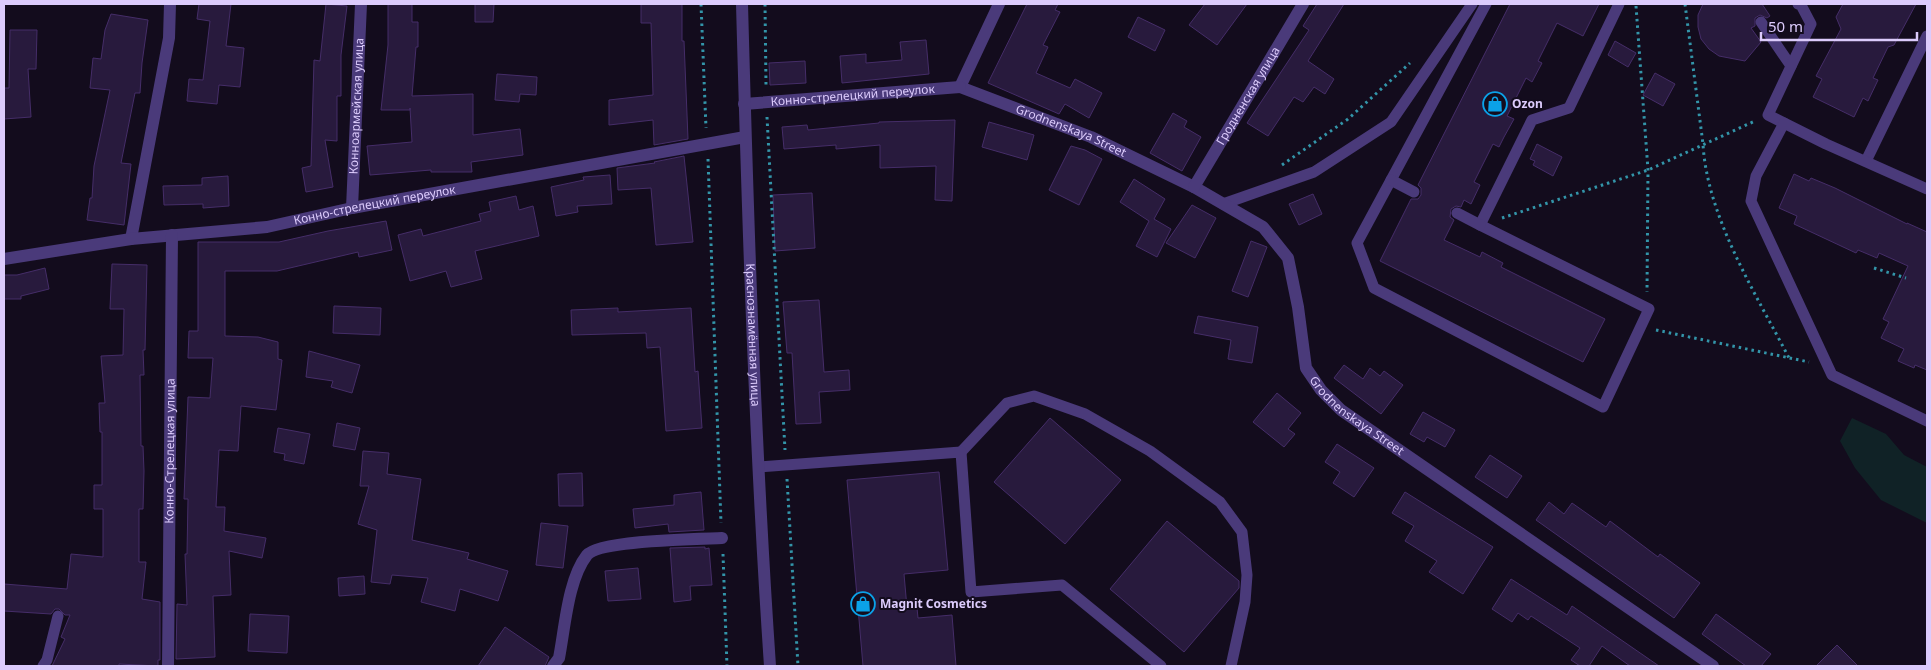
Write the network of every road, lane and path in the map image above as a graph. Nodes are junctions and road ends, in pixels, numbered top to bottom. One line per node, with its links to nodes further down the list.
1 (170, 4): 38 (street)
2 (361, 4): 34 (street, Конноармейская улица)
3 (701, 4): 24 (path)
4 (742, 4): 20 (street, Краснознамённая улица)
5 (765, 4): 19 (path)
6 (999, 4): 18 (street)
7 (1303, 4): 30 (street, Гродненская улица)
8 (1472, 4): 33 (lane)
9 (1486, 4): 29 (lane)
10 (1619, 4): 36 (lane)
11 (1636, 4): 28 (path)
12 (1686, 4): 25 (path)
13 (1798, 4): 17 (lane)
14 (1761, 22): 17 (lane)
15 (1927, 36): 26 (lane)
16 (1412, 60): 27 (path)
17 (1791, 66): 21 (lane)
18 (960, 87): 19 (street, Конно-стрелецкий переулок); 30 (street, Grodnenskaya Street)
19 (766, 102): 20 (street, Конно-стрелецкий переулок); 48 (path)
20 (744, 104): 23 (street, Краснознамённая улица)
21 (1768, 115): 22 (lane); 25 (path)
22 (1784, 123): 26 (lane); 45 (lane)
23 (745, 137): 24 (street, Конно-стрелецкий переулок); 49 (street, Краснознамённая улица)
24 (707, 143): 34 (street, Конно-стрелецкий переулок); 50 (path)
25 (1704, 144): 28 (path); 44 (path)
26 (1866, 161): 31 (lane)
27 (1281, 166)
28 (1648, 170): 36 (path); 42 (path)
29 (1391, 180): 32 (lane); 43 (lane)
30 (1194, 187): 33 (street, Grodnenskaya Street)
31 (1927, 189)
32 (1414, 192)
33 (1223, 204): 60 (street, Grodnenskaya Street)
34 (352, 208): 37 (street, Конно-стрелецкий переулок)
35 (1458, 213): 36 (lane)
36 (1480, 225): 42 (lane)
37 (172, 235): 38 (street, Конно-стрелецкий переулок); 53 (street, Конно-Стрелецкая улица)
38 (131, 239): 39 (street, Конно-стрелецкий переулок)
39 (4, 259)
40 (1874, 268): 41 (path)
41 (1906, 278)
42 (1647, 308): 43 (lane)
43 (1640, 327): 44 (path)
44 (1789, 358): 45 (path)
45 (1828, 366): 46 (lane)
46 (1927, 421)
47 (960, 452): 48 (lane); 58 (lane); 59 (lane)
48 (786, 465): 49 (lane); 57 (path)
49 (758, 467): 56 (street, Краснознамённая улица)
50 (722, 538): 54 (street); 55 (path)
51 (58, 616): 52 (lane)
52 (44, 666)
53 (168, 666)
54 (553, 666)
55 (727, 666)
56 (770, 666)
57 (798, 666)
58 (1161, 666)
59 (1231, 666)
60 (1713, 666)

